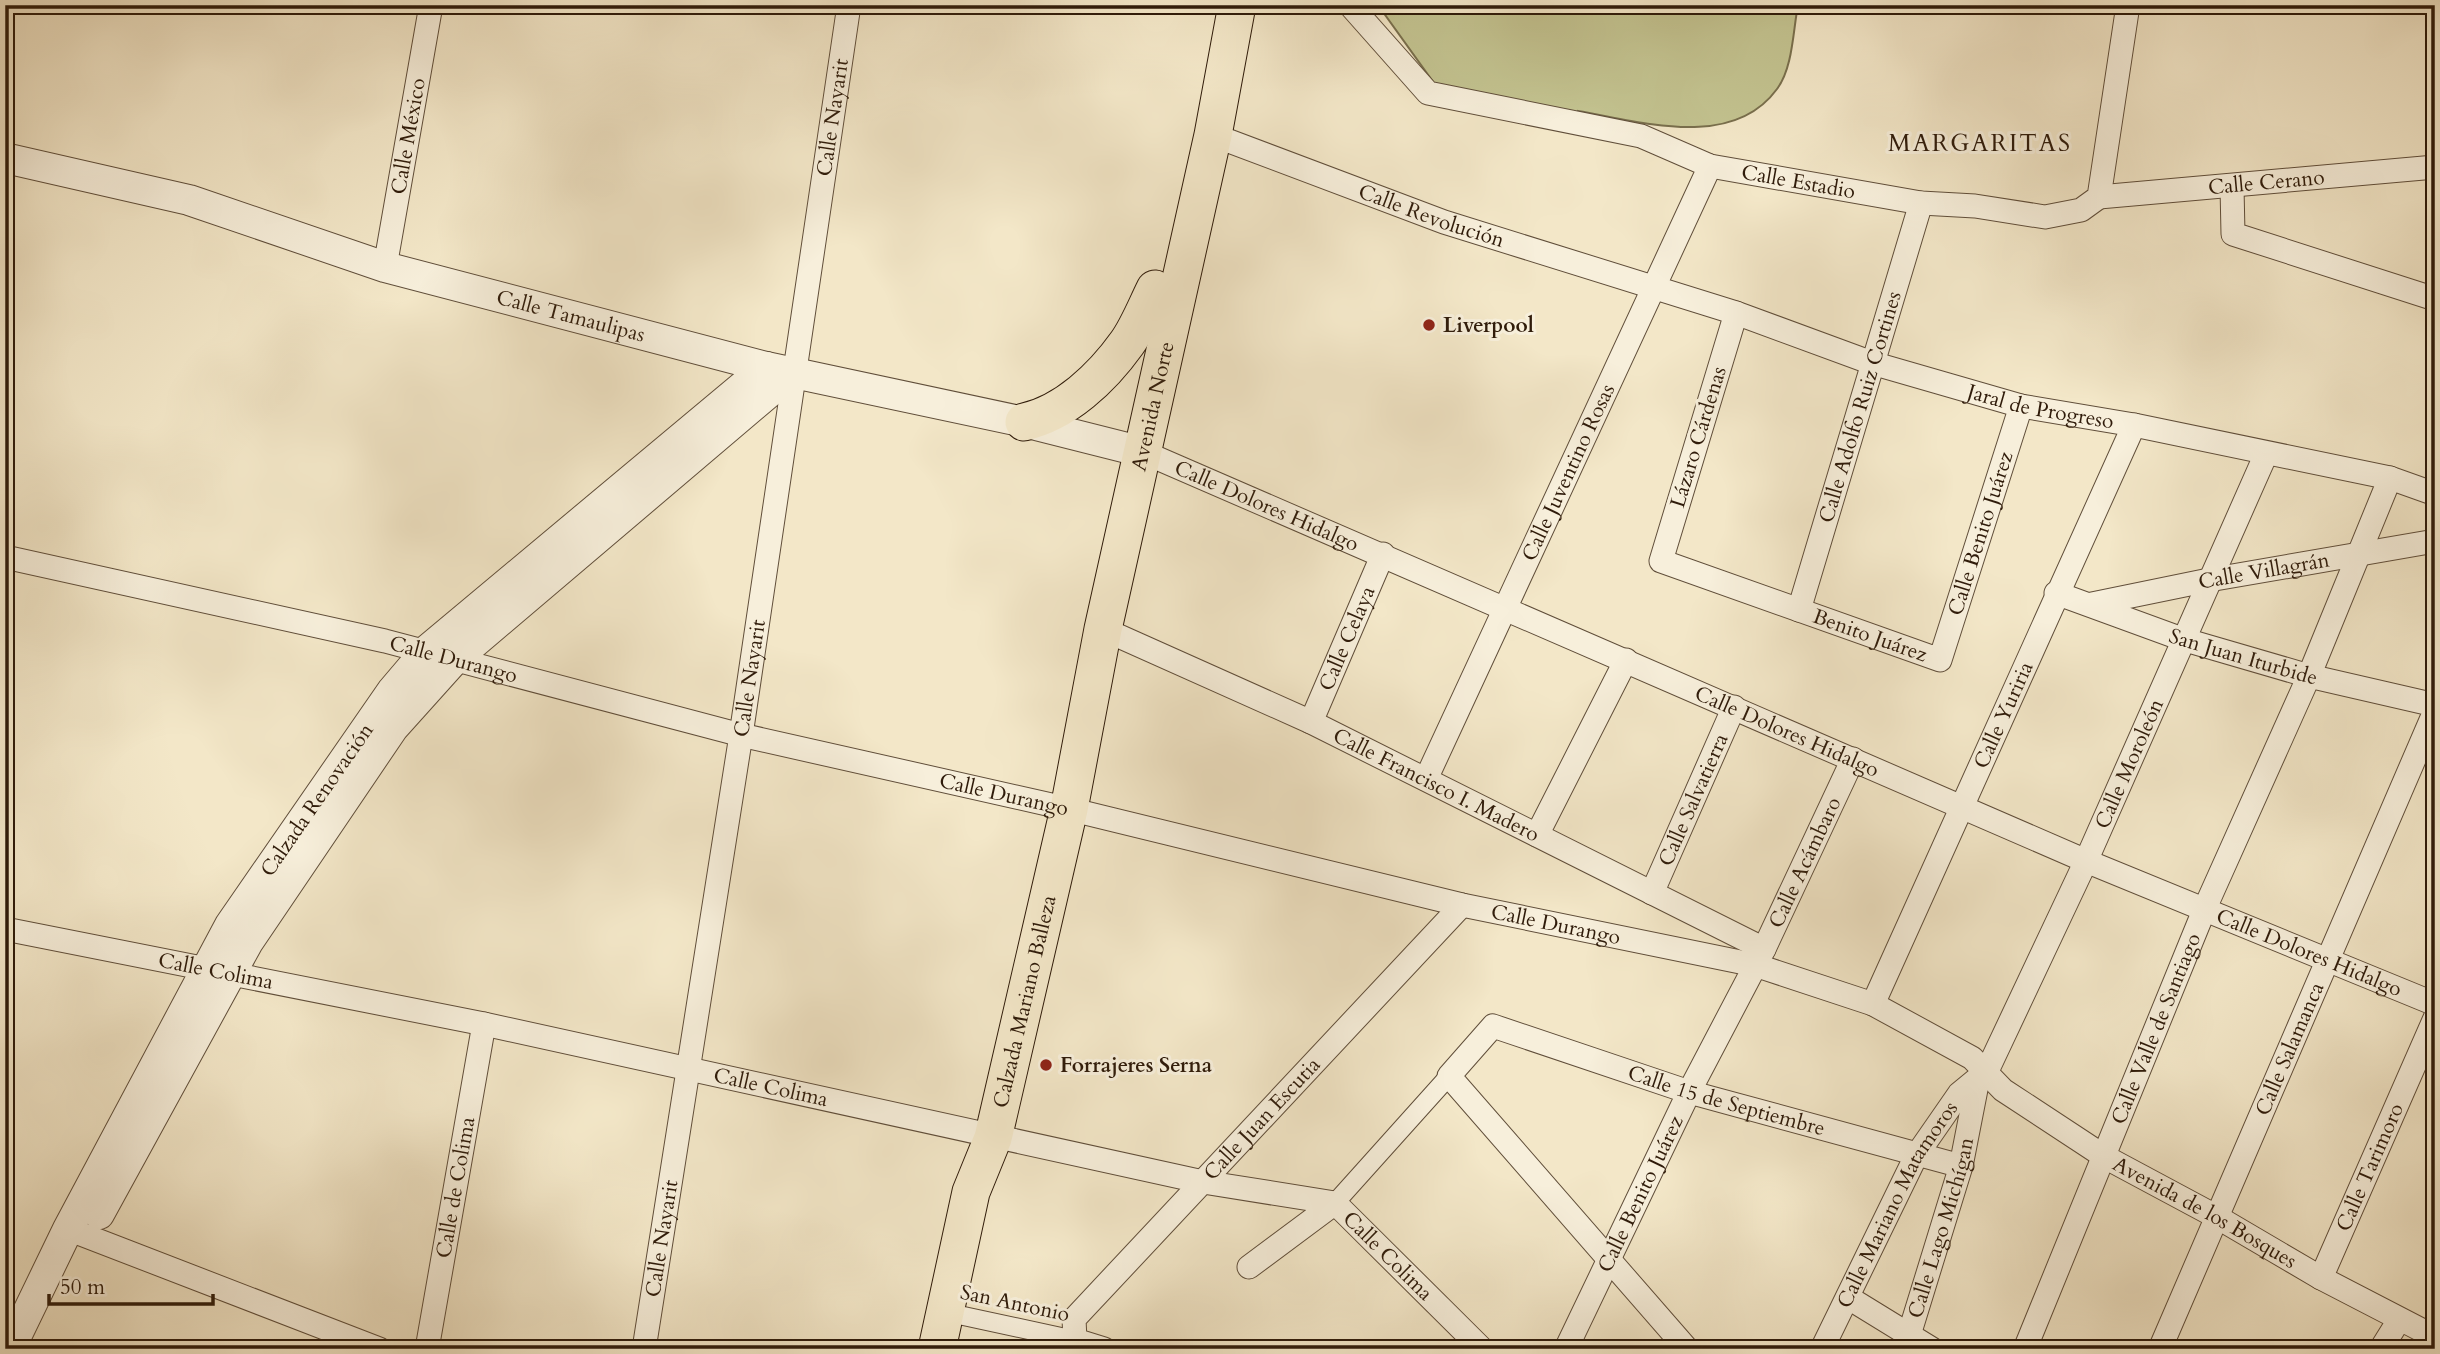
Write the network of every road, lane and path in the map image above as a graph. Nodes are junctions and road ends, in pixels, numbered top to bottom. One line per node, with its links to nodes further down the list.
1 (430, 5): 14 (street, Calle México)
2 (849, 5): 20 (street, Calle Nayarit)
3 (1219, 5): 7 (main road); 16 (main road, Avenida Norte)
4 (1237, 5): 7 (main road, Avenida Norte)
5 (1350, 5): 9 (street, Calle Estadio)
6 (2128, 5): 12 (street)
7 (1213, 135): 15 (street, Calle Revolución); 24 (main road, Avenida Norte)
8 (5, 158): 14 (street, Calle Tamaulipas)
9 (1710, 166): 13 (street, Calle Estadio); 15 (street, Calle Juventino Rosas)
10 (2435, 167): 11 (street, Calle Cerano)
11 (2232, 187): 12 (street, Calle Cerano); 17 (street)
12 (2099, 197): 13 (street, Calle Estadio)
13 (1921, 203): 19 (street, Calle Adolfo Ruiz Cortines)
14 (385, 267): 20 (street, Calle Tamaulipas)
15 (1653, 287): 18 (street, Jaral de Progreso); 36 (street, Calle Juventino Rosas)
16 (1154, 289): 22 (main road); 24 (main road, Avenida Norte)
17 (2435, 299)
18 (1736, 313): 19 (street, Jaral de Progreso); 32 (street, Lázaro Cárdenas)
19 (1872, 363): 21 (street, Jaral de Progreso); 37 (street, Calle Adolfo Ruiz Cortines)
20 (779, 369): 22 (street, Calle Tamaulipas); 40 (street, Calzada Renovación); 41 (street, Calzada Renovación); 49 (street, Calle Nayarit)
21 (2021, 406): 23 (street, Jaral de Progreso); 43 (street, Calle Benito Juárez)
22 (1024, 422): 24 (street, Calle Tamaulipas)
23 (2134, 425): 25 (street, Jaral de Progreso); 34 (street, Calle Yuriria)
24 (1131, 449): 29 (street, Calle Dolores Hidalgo); 38 (main road, Avenida Norte); 53 (main road, Avenida Norte)
25 (2266, 454): 26 (street, Jaral de Progreso); 33 (street, Calle Moroleón)
26 (2390, 478): 27 (street, Jaral de Progreso); 31 (street, Calle Valle de Santiago)
27 (2435, 494)
28 (2435, 541): 31 (street, Calle Villagrán)
29 (1383, 554): 36 (street, Calle Dolores Hidalgo); 48 (street, Calle Celaya)
30 (5, 557): 40 (street, Calle Durango)
31 (2359, 557): 33 (street, Calle Villagrán); 44 (street, Calle Valle de Santiago)
32 (1661, 561): 37 (street, Benito Juárez)
33 (2209, 580): 35 (street, Calle Villagrán); 39 (street, Calle Moroleón)
34 (2056, 593): 35 (street, San Juan Iturbide); 52 (street, Calle Yuriria)
35 (2092, 604): 39 (street, San Juan Iturbide)
36 (1505, 607): 42 (street, Calle Dolores Hidalgo); 51 (street, Calle Juventino Rosas)
37 (1800, 610): 43 (street, Benito Juárez)
38 (1103, 629): 48 (street, Calle Francisco I. Madero); 53 (main road, Avenida Norte)
39 (2182, 639): 44 (street, San Juan Iturbide); 55 (street, Calle Moroleón)
40 (426, 651): 41 (street, Calle Durango); 62 (street, Calzada Renovación)
41 (455, 659): 49 (street, Calle Durango); 62 (street, Calzada Renovación)
42 (1626, 660): 46 (street, Calle Dolores Hidalgo); 54 (street)
43 (1940, 660)
44 (2309, 676): 45 (street, San Juan Iturbide); 58 (street, Calle Valle de Santiago)
45 (2435, 705)
46 (1734, 707): 50 (street, Calle Dolores Hidalgo); 56 (street, Calle Salvatierra)
47 (2435, 710): 61 (street, Calle Salamanca)
48 (1311, 722): 51 (street, Calle Francisco I. Madero)
49 (741, 735): 53 (street, Calle Durango); 67 (street, Calle Nayarit)
50 (1853, 759): 52 (street, Calle Dolores Hidalgo); 60 (street, Calle Acámbaro)
51 (1426, 779): 54 (street, Calle Francisco I. Madero)
52 (1961, 806): 55 (street, Calle Dolores Hidalgo); 63 (street, Calle Yuriria)
53 (1057, 808): 57 (street, Calle Durango); 71 (main road, Calzada Mariano Balleza)
54 (1537, 835): 56 (street, Calle Francisco I. Madero)
55 (2086, 861): 58 (street, Calle Dolores Hidalgo); 68 (street, Calle Moroleón)
56 (1652, 893): 60 (street, Calle Francisco I. Madero)
57 (1462, 905): 60 (street, Calle Durango); 75 (street, Calle Juan Escutia)
58 (2205, 908): 61 (street, Calle Dolores Hidalgo); 73 (street, Calle Valle de Santiago)
59 (5, 929): 62 (street, Calle Colima)
60 (1760, 957): 63 (street, Calle Durango); 70 (street, Calle Benito Juárez)
61 (2328, 960): 64 (street, Calle Dolores Hidalgo); 77 (street, Calle Salamanca)
62 (218, 971): 66 (street, Calle Colima); 78 (street, Calzada Renovación)
63 (1873, 1004): 68 (street, Calle Durango)
64 (2435, 1004)
65 (2435, 1018): 81 (street, Calle Tarimoro)
66 (484, 1024): 67 (street, Calle Colima); 91 (street, Calle de Colima)
67 (688, 1071): 71 (street, Calle Colima); 92 (street, Calle Nayarit)
68 (1982, 1075): 72 (street, Calle Mariano Matamoros); 73 (street, Avenida de los Bosques); 74 (street, Calle Lago Michígan)
69 (1449, 1076): 70 (street, Calle 15 de Septiembre); 76 (street); 79 (street)
70 (1689, 1092): 72 (street, Calle 15 de Septiembre); 79 (street, Calle Benito Juárez)
71 (982, 1135): 75 (street, Calle Colima); 83 (main road, Calzada Mariano Balleza)
72 (1916, 1156): 74 (street, Calle 15 de Septiembre); 82 (street, Calle Mariano Matamoros)
73 (2105, 1157): 77 (street, Avenida de los Bosques); 100 (street, Calle Valle de Santiago)
74 (1961, 1166): 85 (street, Calle Lago Michígan)
75 (1203, 1182): 76 (street, Calle Colima); 87 (street, Calle Juan Escutia)
76 (1335, 1203): 80 (street); 95 (street, Calle Colima)
77 (2217, 1217): 81 (street, Avenida de los Bosques); 101 (street, Calle Salamanca)
78 (77, 1233): 88 (street, Calzada Renovación); 89 (street, Calzada Renovación); 90 (street)
79 (1609, 1262): 96 (street, Calle Benito Juárez); 97 (street)
80 (1249, 1267)
81 (2320, 1278): 84 (street, Avenida de los Bosques)
82 (1849, 1298): 85 (street); 98 (street, Calle Mariano Matamoros)
83 (945, 1312): 87 (street, San Antonio); 93 (main road, Calzada Mariano Balleza)
84 (2399, 1320): 86 (street, Avenida de los Bosques); 102 (street)
85 (1909, 1335): 99 (street)
86 (2435, 1337)
87 (1076, 1340): 94 (street)
88 (10, 1349)
89 (32, 1349)
90 (379, 1349)
91 (427, 1349)
92 (644, 1349)
93 (937, 1349)
94 (1104, 1349)
95 (1482, 1349)
96 (1566, 1349)
97 (1687, 1349)
98 (1822, 1349)
99 (1932, 1349)
100 (2025, 1349)
101 (2160, 1349)
102 (2381, 1349)

